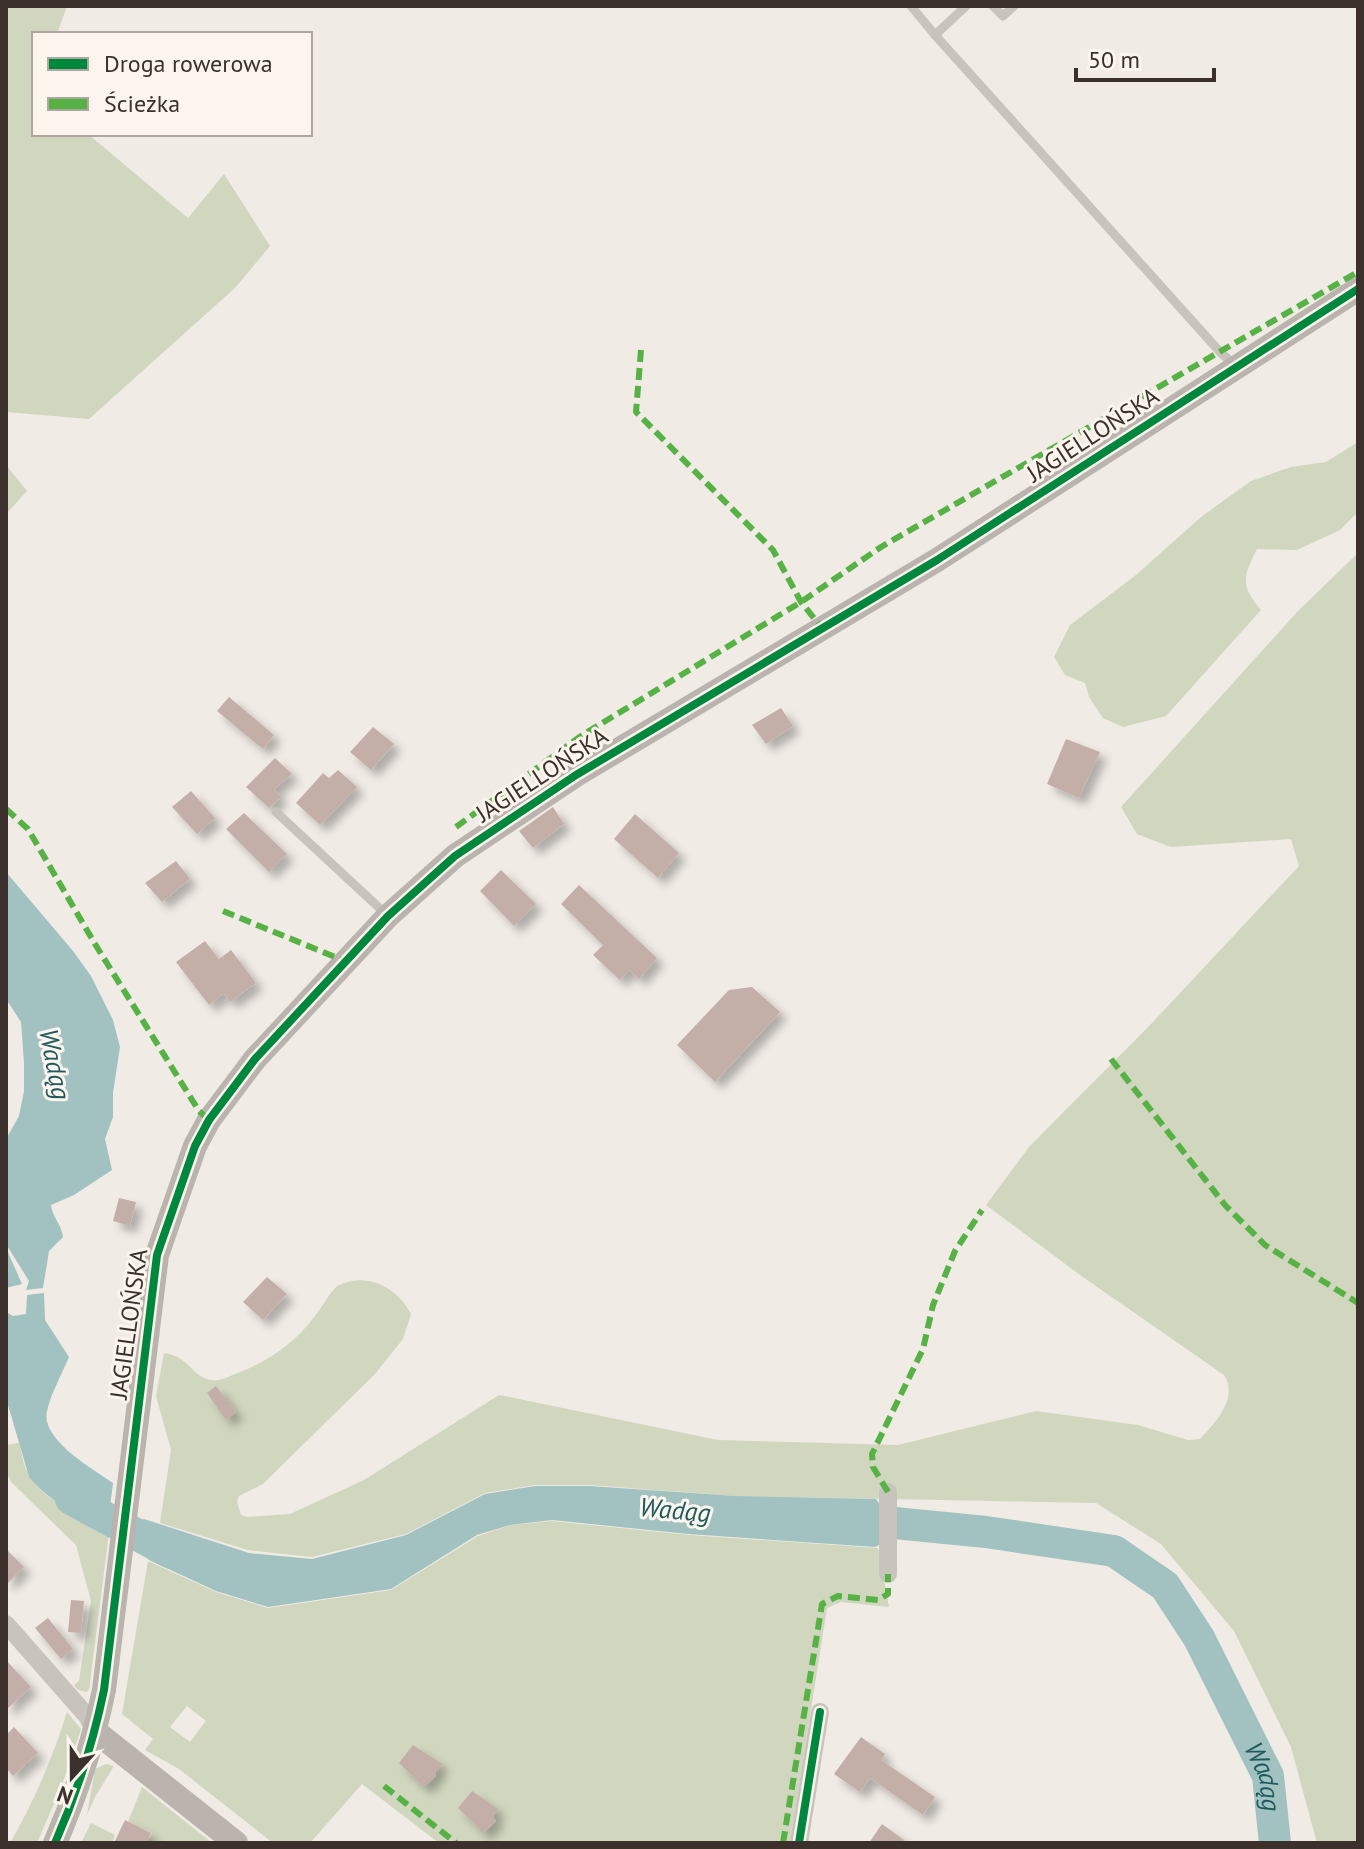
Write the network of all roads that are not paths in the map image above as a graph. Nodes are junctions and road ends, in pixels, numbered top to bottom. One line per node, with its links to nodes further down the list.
1 (911, 6): 5 (lane)
2 (966, 6): 5 (lane)
3 (993, 6): 4 (lane)
4 (1014, 6)
5 (935, 35): 7 (lane)
6 (1358, 289): 7 (street, JAGIELLOŃSKA)
7 (1237, 366): 9 (street, JAGIELLOŃSKA)
8 (276, 812): 9 (lane)
9 (388, 916): 14 (street, JAGIELLOŃSKA)
10 (888, 1492): 11 (street)
11 (888, 1574)
12 (6, 1624): 14 (street)
13 (820, 1712): 17 (street)
14 (96, 1732): 15 (street, JAGIELLOŃSKA); 16 (street)
15 (55, 1843)
16 (236, 1843)
17 (799, 1843)

